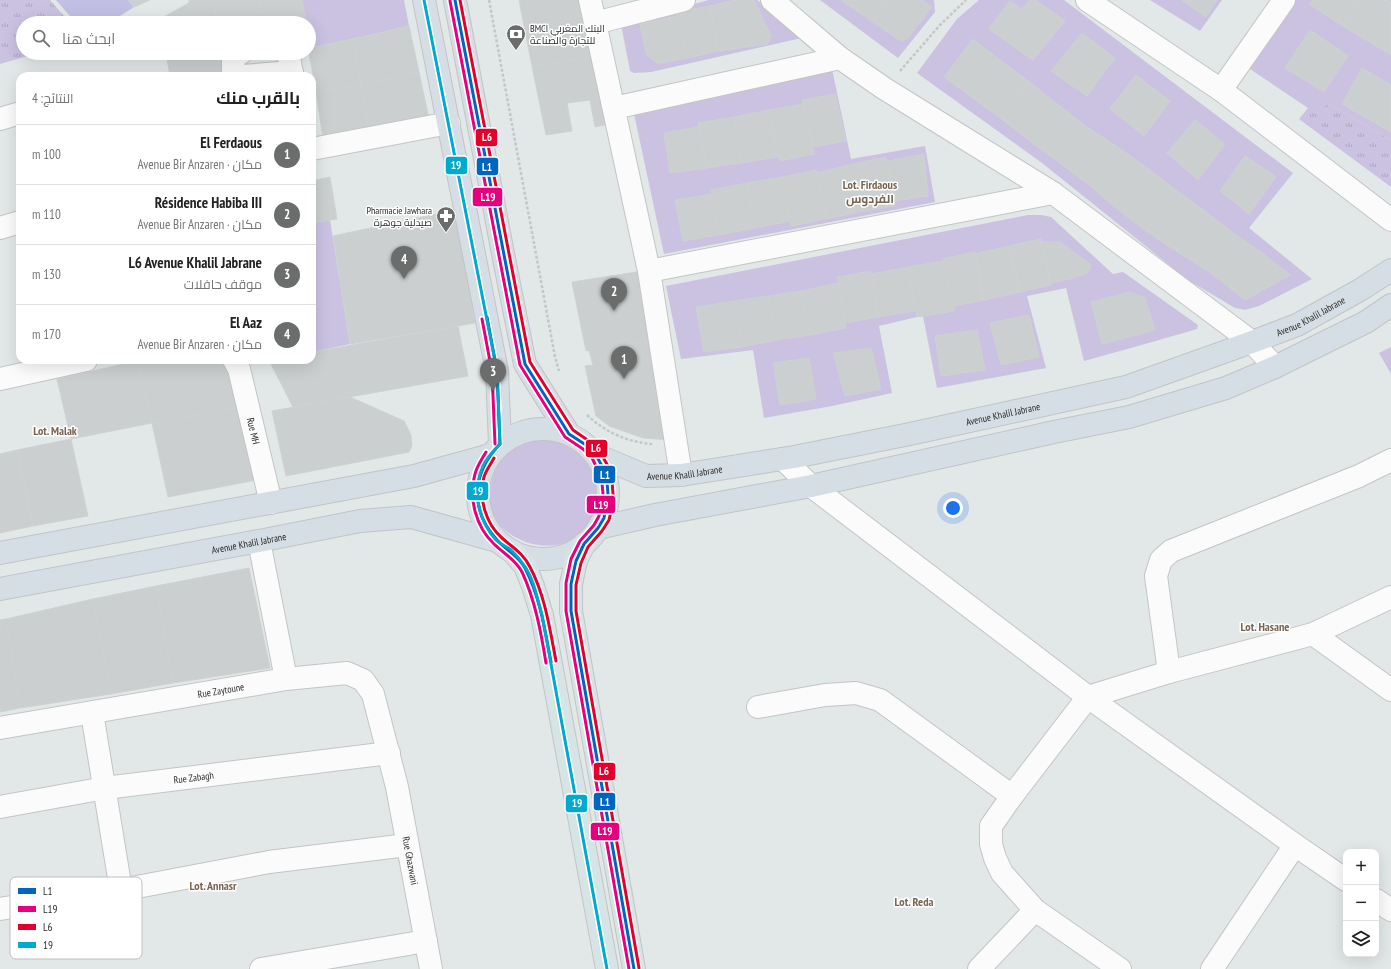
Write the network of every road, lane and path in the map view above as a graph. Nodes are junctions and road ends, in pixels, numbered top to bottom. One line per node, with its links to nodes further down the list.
1 (424, 0): 21 (main road)
2 (455, 0): 39 (main road)
3 (489, 0): 34 (path)
4 (590, 0): 10 (street)
5 (684, 0): 10 (street)
6 (772, 0): 11 (street)
7 (966, 0): 16 (path)
8 (1087, 0): 17 (street)
9 (1284, 0): 17 (street)
10 (595, 23): 18 (street)
11 (840, 58): 16 (street); 18 (street)
12 (234, 60): 14 (street)
13 (290, 67): 15 (street)
14 (236, 72)
15 (264, 72)
16 (885, 89): 23 (street)
17 (1221, 90): 24 (street)
18 (614, 108): 28 (street)
19 (16, 114): 20 (street)
20 (0, 119)
21 (448, 123): 22 (street); 41 (main road)
22 (316, 148)
23 (1053, 193): 28 (street); 30 (street)
24 (1391, 220)
25 (16, 223): 26 (street)
26 (0, 228)
27 (1391, 270): 30 (main road, Avenue Khalil Jabrane)
28 (649, 271): 40 (street)
29 (1391, 305): 33 (main road)
30 (1252, 342): 33 (street); 36 (main road, Avenue Khalil Jabrane)
31 (67, 364): 35 (street)
32 (236, 364): 47 (street, Rue MH)
33 (1275, 367): 38 (main road)
34 (561, 377)
35 (0, 378)
36 (1105, 392): 38 (main road); 43 (main road, Avenue Khalil Jabrane)
37 (582, 410): 40 (path)
38 (1117, 419): 46 (main road)
39 (569, 434): 41 (main road); 42 (main road)
40 (677, 444): 45 (street)
41 (495, 450): 47 (main road); 50 (main road)
42 (596, 455): 45 (main road, Avenue Khalil Jabrane); 48 (main road)
43 (783, 459): 45 (main road, Avenue Khalil Jabrane); 46 (street)
44 (1391, 460): 55 (street)
45 (681, 475)
46 (811, 486): 48 (main road); 58 (street)
47 (271, 503): 51 (main road)
48 (591, 536): 50 (main road); 81 (highway)
49 (259, 541): 50 (main road, Avenue Khalil Jabrane); 52 (main road, Avenue Khalil Jabrane); 56 (street)
50 (505, 546): 80 (highway)
51 (0, 553)
52 (0, 589)
53 (1391, 597): 54 (street)
54 (1313, 634): 55 (street); 57 (street)
55 (1169, 672): 58 (street)
56 (286, 679): 60 (street, Rue Zaytoune); 62 (street, Rue Zaytoune)
57 (1391, 690)
58 (1088, 697): 64 (street); 67 (street)
59 (758, 707): 64 (street)
60 (92, 713): 61 (street, Rue Zaytoune); 63 (street)
61 (0, 728)
62 (388, 753): 63 (street, Rue Zabagh); 66 (street, Rue Ghazwani)
63 (105, 788): 65 (street, Rue Zabagh); 68 (street)
64 (1012, 796): 74 (street)
65 (0, 807)
66 (407, 845): 70 (street); 76 (street, Rue Ghazwani)
67 (1295, 845): 69 (street); 84 (street)
68 (120, 877)
69 (1343, 878)
70 (142, 886)
71 (1379, 902): 75 (street)
72 (10, 907): 73 (street)
73 (0, 909)
74 (1035, 910): 82 (street); 83 (street)
75 (1391, 910)
76 (426, 941): 77 (street); 79 (street, Rue Ghazwani)
77 (314, 965): 78 (street)
78 (261, 969)
79 (431, 969)
80 (607, 969)
81 (634, 969)
82 (979, 969)
83 (1120, 969)
84 (1212, 969)

